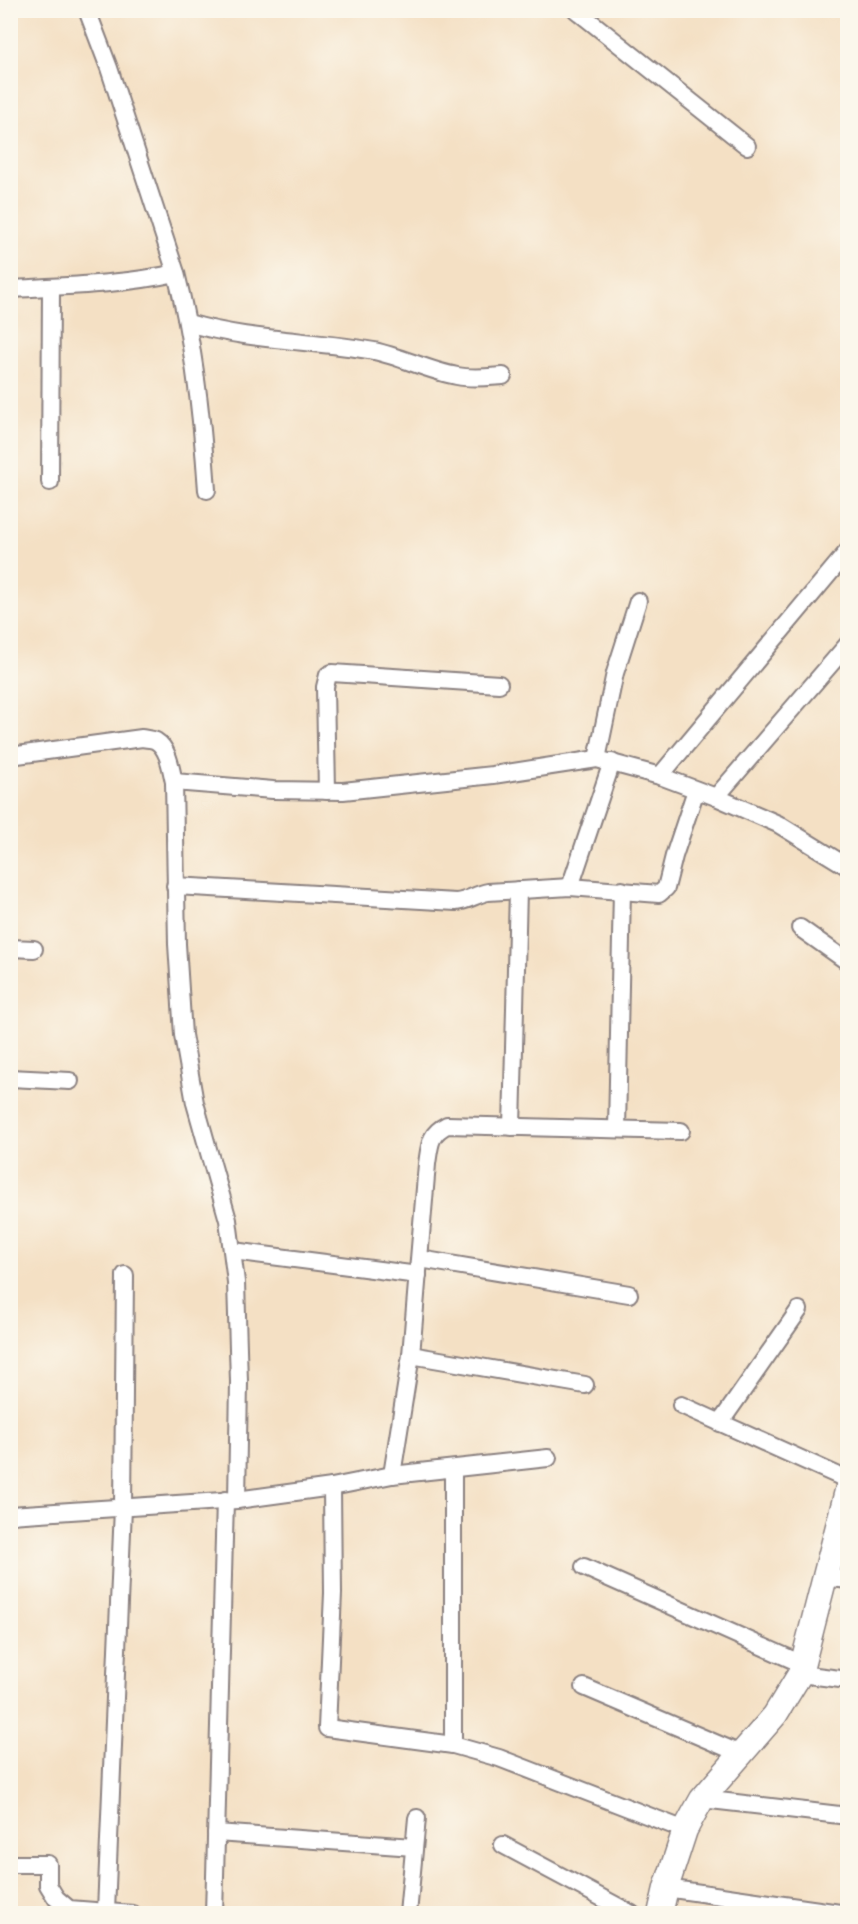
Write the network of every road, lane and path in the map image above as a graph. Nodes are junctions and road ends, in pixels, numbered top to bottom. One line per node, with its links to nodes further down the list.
1 (87, 10): 4 (street)
2 (576, 10): 3 (street)
3 (747, 146)
4 (176, 273): 5 (street); 7 (street)
5 (51, 287): 6 (street); 9 (street)
6 (10, 289)
7 (188, 323): 8 (street); 10 (street)
8 (503, 376)
9 (50, 482)
10 (207, 490)
11 (848, 551): 17 (street)
12 (638, 601): 16 (street)
13 (848, 644): 21 (street)
14 (499, 684): 20 (street)
15 (10, 756): 18 (street)
16 (604, 760): 17 (street); 20 (street); 24 (street)
17 (660, 776): 19 (street)
18 (174, 782): 20 (street); 23 (street)
19 (696, 790): 21 (street); 26 (street)
20 (327, 791)
21 (716, 797): 22 (street)
22 (848, 867)
23 (175, 886): 25 (street); 36 (street)
24 (570, 887): 25 (street); 26 (street)
25 (518, 890): 33 (street)
26 (622, 890): 34 (street)
27 (800, 928): 30 (street)
28 (10, 948): 29 (street)
29 (34, 948)
30 (848, 962)
31 (10, 1078): 32 (street)
32 (70, 1081)
33 (512, 1127): 34 (street); 37 (street)
34 (617, 1129): 35 (street)
35 (681, 1131)
36 (233, 1251): 37 (street); 51 (street)
37 (419, 1267): 39 (street); 41 (street)
38 (125, 1275): 52 (street)
39 (629, 1294)
40 (799, 1310): 44 (street)
41 (411, 1355): 42 (street); 47 (street)
42 (585, 1385)
43 (681, 1405): 44 (street)
44 (720, 1423): 48 (street)
45 (548, 1458): 46 (street)
46 (453, 1470): 47 (street); 59 (street)
47 (392, 1475): 49 (street)
48 (848, 1480)
49 (332, 1487): 51 (street); 59 (street)
50 (848, 1487): 55 (street)
51 (231, 1500): 52 (street); 65 (street)
52 (123, 1508): 53 (street); 71 (street)
53 (10, 1515)
54 (584, 1567): 56 (street)
55 (836, 1579): 56 (street)
56 (801, 1669): 57 (street); 60 (street)
57 (848, 1680)
58 (584, 1687): 60 (street)
59 (453, 1745): 64 (street)
60 (741, 1754): 61 (street)
61 (702, 1799): 62 (street); 64 (street)
62 (848, 1816)
63 (417, 1818): 67 (street)
64 (685, 1830): 69 (street)
65 (216, 1833): 67 (street); 73 (street)
66 (503, 1845): 75 (street)
67 (414, 1847): 74 (street)
68 (10, 1864): 70 (street)
69 (666, 1888): 76 (street); 77 (street)
70 (69, 1911): 71 (street)
71 (106, 1911): 72 (street)
72 (133, 1914)
73 (214, 1914)
74 (408, 1914)
75 (632, 1914)
76 (660, 1914)
77 (847, 1914)

